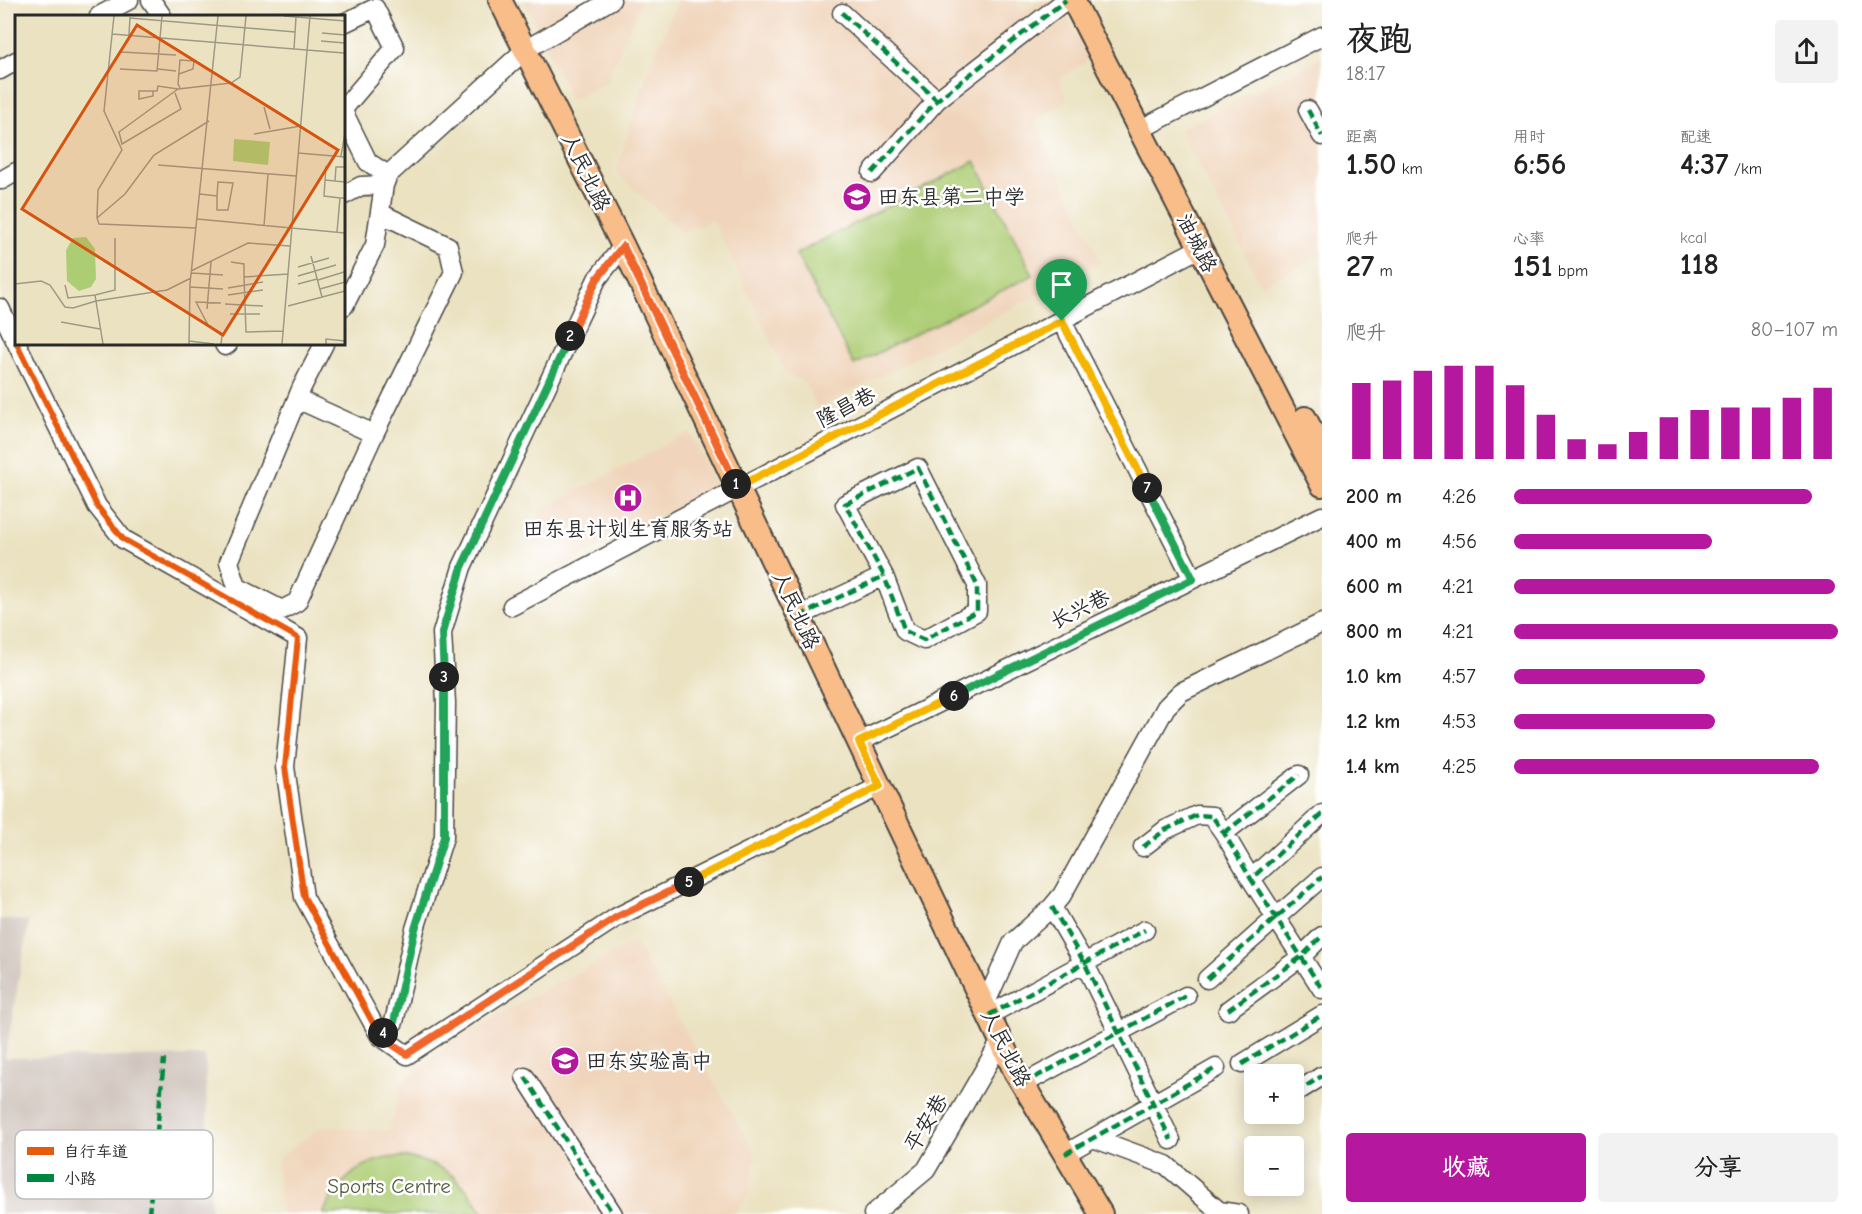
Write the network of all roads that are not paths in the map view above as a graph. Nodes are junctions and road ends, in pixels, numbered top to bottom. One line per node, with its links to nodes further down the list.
1 (129, 0): 9 (street)
2 (151, 0): 10 (street)
3 (500, 0): 13 (main road, 人民北路)
4 (610, 0): 13 (street)
5 (1066, 0): 16 (street)
6 (1073, 0): 20 (main road, 油城路)
7 (1090, 0): 20 (main road, 油城路)
8 (842, 13): 16 (street)
9 (101, 15)
10 (161, 15)
11 (345, 23): 17 (street)
12 (1322, 36): 20 (street)
13 (525, 50): 23 (street); 26 (main road, 人民北路)
14 (15, 62): 15 (street)
15 (0, 70)
16 (936, 100): 22 (street)
17 (345, 110)
18 (1308, 110): 21 (street)
19 (345, 113): 23 (street)
20 (1146, 126): 27 (main road, 油城路); 36 (main road, 油城路)
21 (1322, 136)
22 (872, 173)
23 (386, 180): 24 (street); 25 (street)
24 (345, 194)
25 (380, 213): 28 (street); 35 (street)
26 (623, 246): 38 (main road, 人民北路); 66 (street)
27 (1200, 248): 30 (street, 隆昌巷); 37 (main road, 油城路)
28 (345, 304)
29 (0, 308): 31 (street)
30 (1062, 321): 38 (street, 隆昌巷); 41 (street)
31 (15, 339)
32 (18, 345): 66 (street)
33 (324, 345): 34 (street)
34 (297, 399): 35 (street); 35 (street)
35 (374, 434)
36 (1322, 451)
37 (1322, 486)
38 (738, 487): 42 (street, 隆昌巷); 43 (main road, 人民北路)
39 (1322, 516): 41 (street, 长兴巷)
40 (884, 576): 40 (street); 43 (street)
41 (1193, 579): 45 (street, 长兴巷)
42 (513, 606)
43 (799, 616): 45 (main road, 人民北路)
44 (1322, 623): 53 (street)
45 (859, 742): 47 (main road, 人民北路)
46 (1299, 775): 49 (street)
47 (880, 786): 63 (main road, 人民北路); 66 (street)
48 (1322, 814): 52 (street)
49 (1224, 833): 50 (street); 52 (street)
50 (1143, 847)
51 (1322, 878): 54 (street)
52 (1251, 879): 54 (street)
53 (1052, 907): 58 (street); 63 (street)
54 (1276, 918): 57 (street); 59 (street)
55 (1145, 930): 58 (street)
56 (1322, 936): 57 (street)
57 (1301, 957): 60 (street); 62 (street)
58 (1086, 964): 63 (street); 65 (street)
59 (1207, 980)
60 (1322, 989)
61 (1186, 996): 65 (street)
62 (1228, 1010)
63 (987, 1011): 67 (main road, 人民北路)
64 (1322, 1015): 68 (street)
65 (1119, 1033): 72 (street); 74 (street)
66 (380, 1036)
67 (1001, 1041): 72 (main road, 人民北路); 79 (street, 平安巷)
68 (1242, 1064)
69 (1216, 1068): 74 (street)
70 (1322, 1076): 73 (street)
71 (525, 1077): 78 (street)
72 (1023, 1084): 77 (main road, 人民北路)
73 (1304, 1087)
74 (1154, 1103): 75 (street); 76 (street)
75 (1093, 1138): 77 (street); 81 (street)
76 (1171, 1140)
77 (1065, 1154): 80 (main road, 人民北路)
78 (613, 1214)
79 (873, 1214)
80 (1101, 1214)
81 (1239, 1214)

